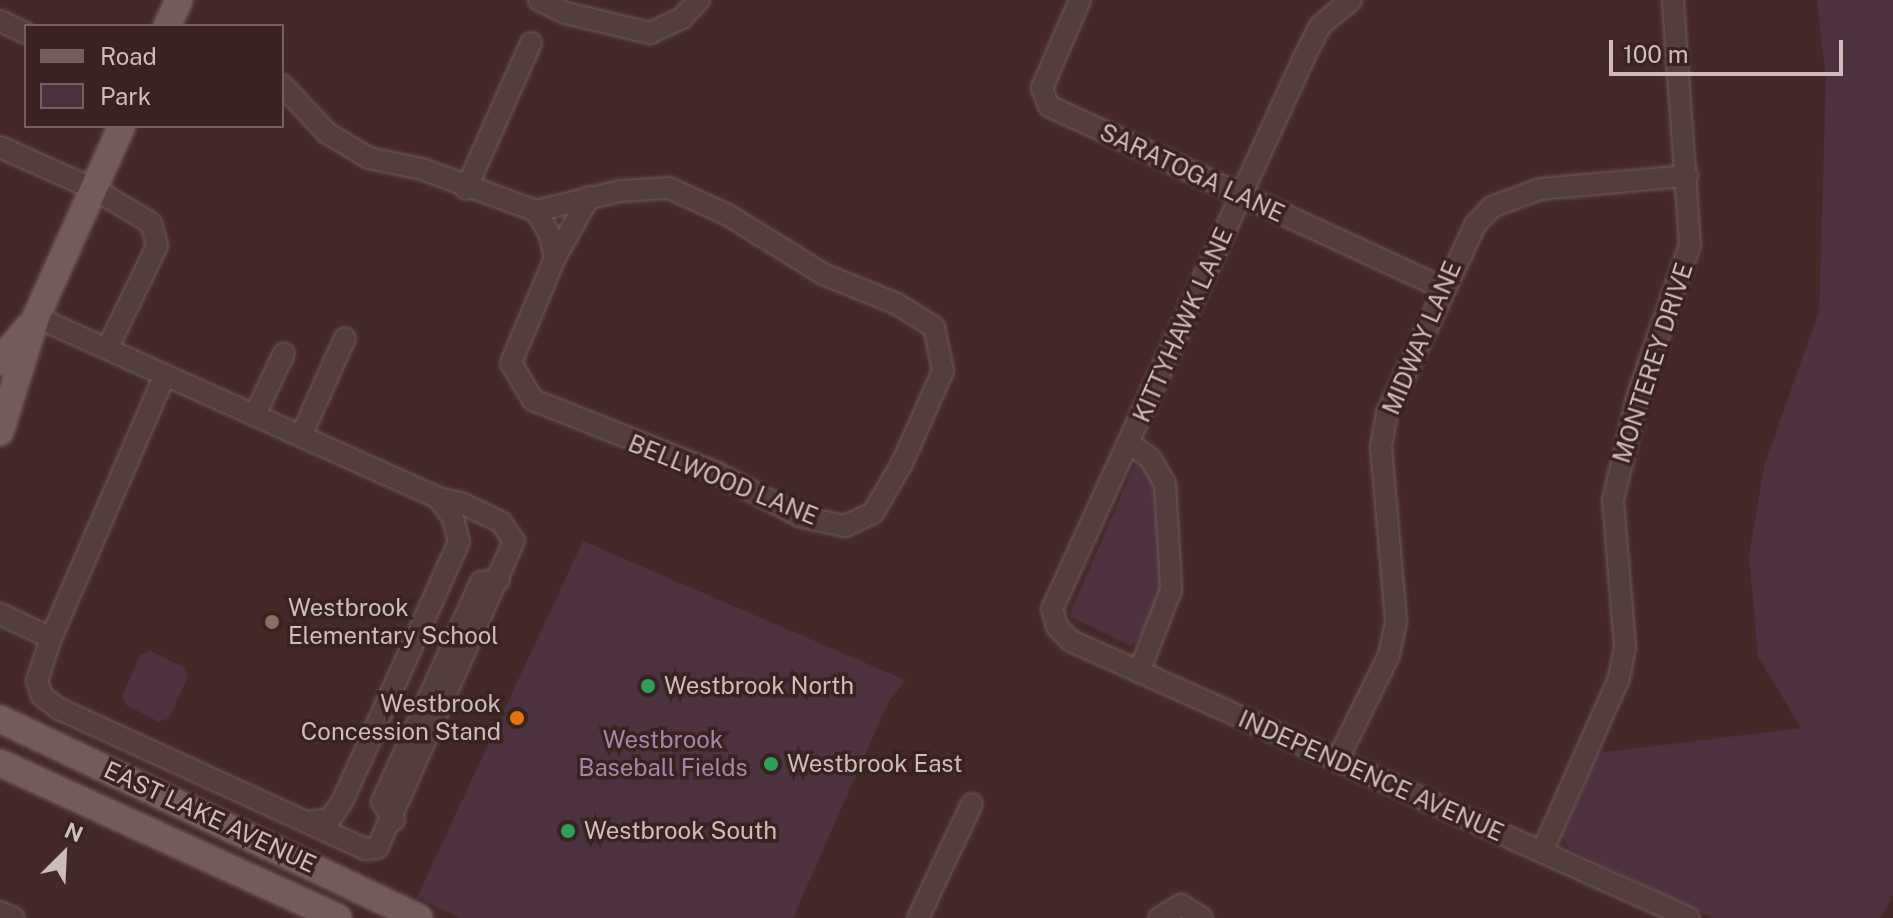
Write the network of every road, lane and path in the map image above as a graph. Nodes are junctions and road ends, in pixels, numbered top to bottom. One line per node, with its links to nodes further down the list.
1 (179, 0): 8 (main road)
2 (539, 0): 3 (street)
3 (699, 0)
4 (1080, 0): 17 (street, SARATOGA LANE)
5 (1351, 0): 17 (street, KITTYHAWK LANE)
6 (1673, 0): 14 (street, MONTEREY DRIVE)
7 (0, 21): 9 (street)
8 (168, 24)
9 (24, 32)
10 (531, 43): 16 (street)
11 (284, 87): 16 (street)
12 (121, 128): 15 (main road)
13 (0, 147): 15 (street)
14 (1687, 176): 21 (street, MIDWAY LANE); 42 (street, MONTEREY DRIVE)
15 (94, 189): 22 (main road); 24 (street)
16 (466, 189): 19 (street)
17 (1241, 196): 21 (street, SARATOGA LANE); 31 (street, KITTYHAWK LANE)
18 (589, 197): 19 (street, BELLWOOD LANE); 20 (street, BELLWOOD LANE); 20 (street, BELLWOOD LANE)
19 (536, 211): 20 (street)
20 (555, 258)
21 (1441, 287): 38 (street, MIDWAY LANE)
22 (36, 317): 24 (street); 26 (main road); 29 (main road)
23 (345, 338): 30 (street)
24 (107, 349): 27 (street)
25 (284, 353): 28 (street)
26 (0, 361)
27 (165, 375): 28 (street); 35 (street)
28 (255, 415): 30 (street)
29 (0, 432)
30 (301, 436): 32 (street)
31 (1129, 443): 34 (street, KITTYHAWK LANE); 36 (street, KITTYHAWK LANE)
32 (438, 498): 41 (street); 41 (street)
33 (9, 618): 35 (street)
34 (1057, 627): 36 (street, INDEPENDENCE AVENUE)
35 (51, 638): 41 (street)
36 (1139, 672): 38 (street, INDEPENDENCE AVENUE)
37 (0, 719): 46 (main road, EAST LAKE AVENUE)
38 (1337, 761): 42 (street, INDEPENDENCE AVENUE)
39 (0, 763): 45 (main road, EAST LAKE AVENUE)
40 (972, 804): 47 (street)
41 (310, 822)
42 (1542, 852): 50 (street, INDEPENDENCE AVENUE)
43 (0, 912): 44 (street)
44 (14, 918)
45 (338, 918)
46 (419, 918)
47 (918, 918)
48 (1159, 918): 49 (street)
49 (1202, 918)
50 (1689, 918)

